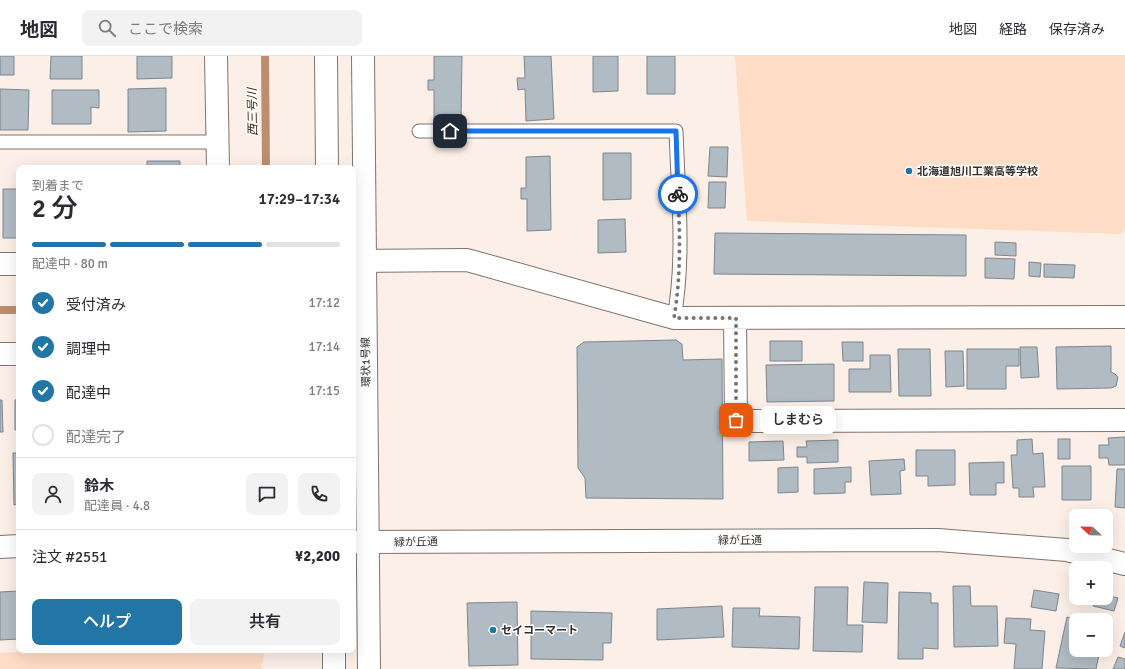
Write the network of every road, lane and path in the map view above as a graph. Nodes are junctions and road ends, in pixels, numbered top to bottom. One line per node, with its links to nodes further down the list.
1 (216, 56): 6 (street)
2 (326, 56): 8 (street)
3 (363, 56): 9 (street, 環状1号線)
4 (419, 131): 13 (lane)
5 (0, 142): 6 (lane)
6 (217, 142): 7 (street)
7 (218, 165)
8 (327, 165)
9 (359, 261): 13 (street); 15 (street, 環状1号線)
10 (0, 264): 11 (street)
11 (16, 264)
12 (1125, 317): 14 (street)
13 (674, 318): 14 (street)
14 (736, 318): 18 (street)
15 (360, 353): 19 (street, 環状1号線)
16 (0, 354): 17 (street)
17 (16, 354)
18 (1125, 420)
19 (360, 542): 22 (street, 緑が丘通); 25 (street, 環状1号線)
20 (0, 546): 21 (street)
21 (16, 546)
22 (1125, 564)
23 (334, 653): 24 (street)
24 (334, 669)
25 (369, 669)

